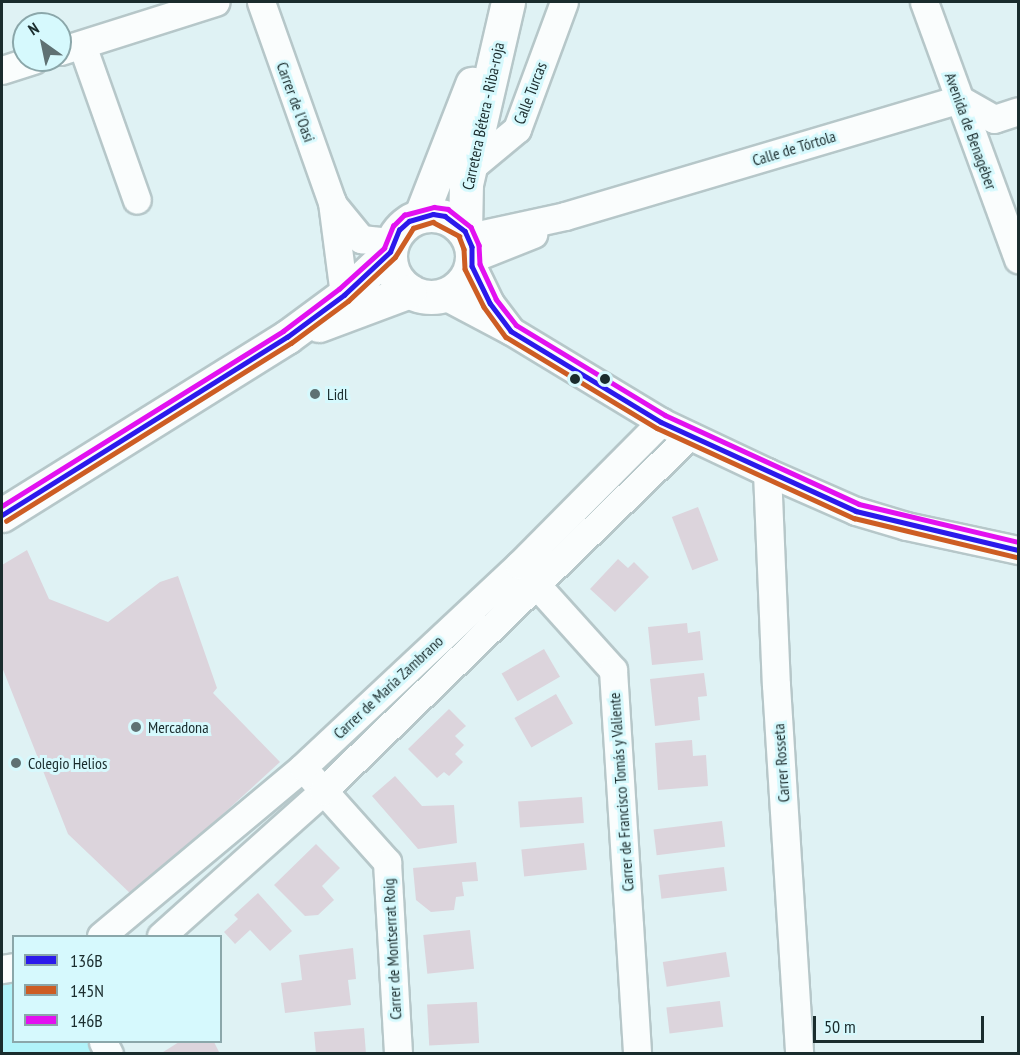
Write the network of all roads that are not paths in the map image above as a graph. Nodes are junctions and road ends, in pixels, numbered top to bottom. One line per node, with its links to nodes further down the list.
1 (215, 2): 6 (street)
2 (261, 2): 12 (street, Carrer de l'Oasi)
3 (506, 2): 10 (main road, Carretera Bétera - Riba-roja); 13 (main road, Carretera Bétera - Riba-roja)
4 (564, 2): 10 (street, Calle Turcas)
5 (924, 2): 8 (street, Avenida de Benagéber)
6 (72, 48)
7 (72, 50): 11 (street)
8 (959, 99): 9 (street); 15 (street, Calle de Tórtola); 16 (street, Avenida de Benagéber)
9 (1018, 111)
10 (470, 168): 15 (main road, Carretera Bétera - Riba-roja)
11 (136, 200)
12 (332, 202): 14 (street, Carrer de l'Oasi); 18 (street, Carrer de l'Oasi)
13 (421, 215): 14 (main road); 15 (main road)
14 (391, 247): 17 (main road); 18 (main road)
15 (470, 248): 19 (main road); 20 (street)
16 (1018, 259)
17 (410, 291): 19 (main road); 21 (main road)
18 (344, 295): 21 (main road)
19 (443, 295): 20 (street)
20 (511, 331): 22 (street)
21 (287, 338): 25 (main road)
22 (661, 422): 23 (street); 27 (street, Carrer de María Zambrano)
23 (689, 436): 24 (street); 27 (street, Carrer de María Zambrano)
24 (767, 472): 26 (street); 34 (street, Carrer Rosseta)
25 (2, 515)
26 (1018, 550)
27 (527, 575): 28 (street, Carrer de María Zambrano); 29 (street, Carrer de María Zambrano); 33 (street, Carrer de Francisco Tomás y Valiente)
28 (303, 767): 29 (street, Carrer de Montserrat Roig); 30 (street, Carrer de María Zambrano)
29 (323, 790): 31 (street, Carrer de María Zambrano); 32 (street, Carrer de Montserrat Roig)
30 (102, 935)
31 (162, 935)
32 (398, 1053)
33 (637, 1053)
34 (799, 1053)

